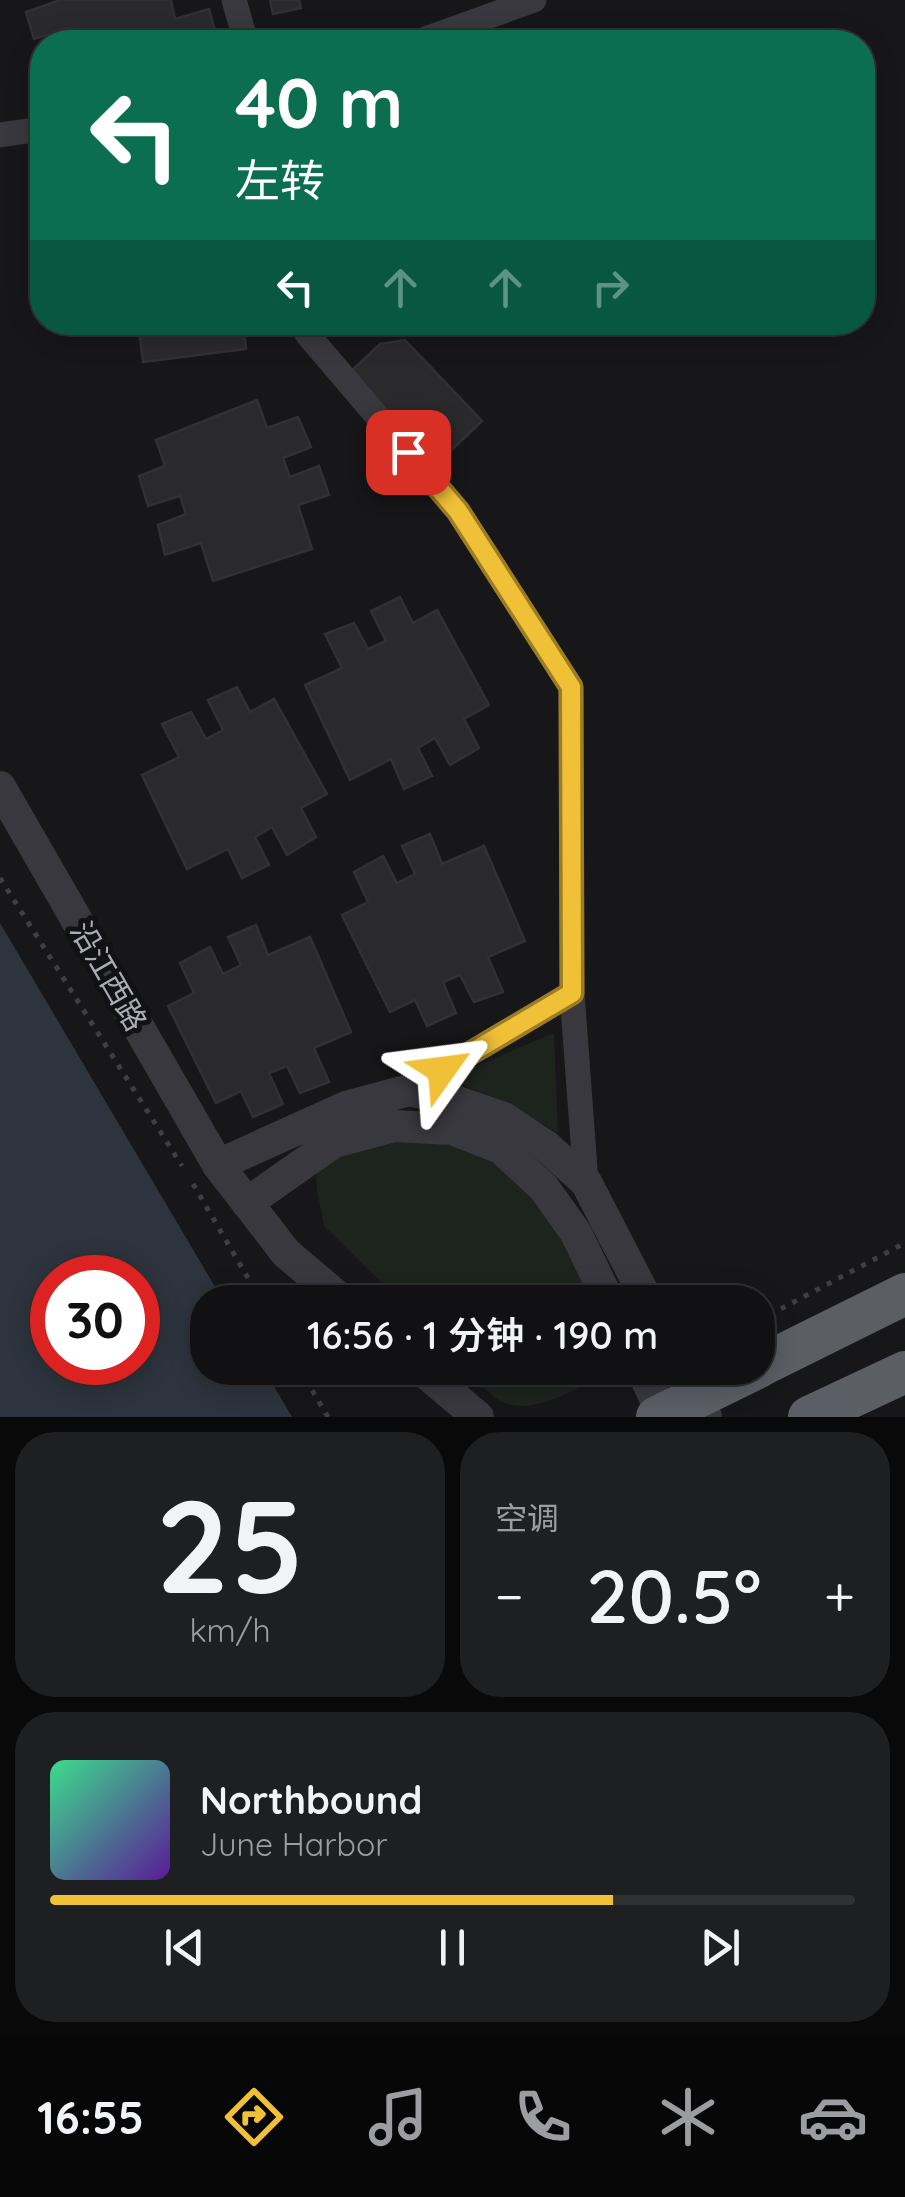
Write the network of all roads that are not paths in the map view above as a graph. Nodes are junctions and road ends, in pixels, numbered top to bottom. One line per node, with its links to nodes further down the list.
1 (234, 0): 3 (street)
2 (534, 0): 4 (street)
3 (243, 30)
4 (450, 30)
5 (30, 131): 6 (street)
6 (0, 135)
7 (308, 335): 9 (street)
8 (0, 787): 11 (street, 沿江西路)
9 (572, 993): 10 (street); 12 (street)
10 (409, 1090): 11 (street); 12 (street)
11 (205, 1174): 13 (street, 沿江西路)
12 (586, 1182): 16 (street)
13 (247, 1202): 14 (street, 沿江西路); 15 (street)
14 (324, 1285)
15 (602, 1285)
16 (639, 1285)
17 (905, 1294): 18 (highway)
18 (775, 1348)
19 (905, 1372): 27 (highway)
20 (440, 1385): 24 (street)
21 (647, 1385): 25 (street)
22 (690, 1385): 26 (street)
23 (712, 1385): 25 (highway, bridge)
24 (478, 1417)
25 (661, 1417)
26 (706, 1417)
27 (809, 1417)

